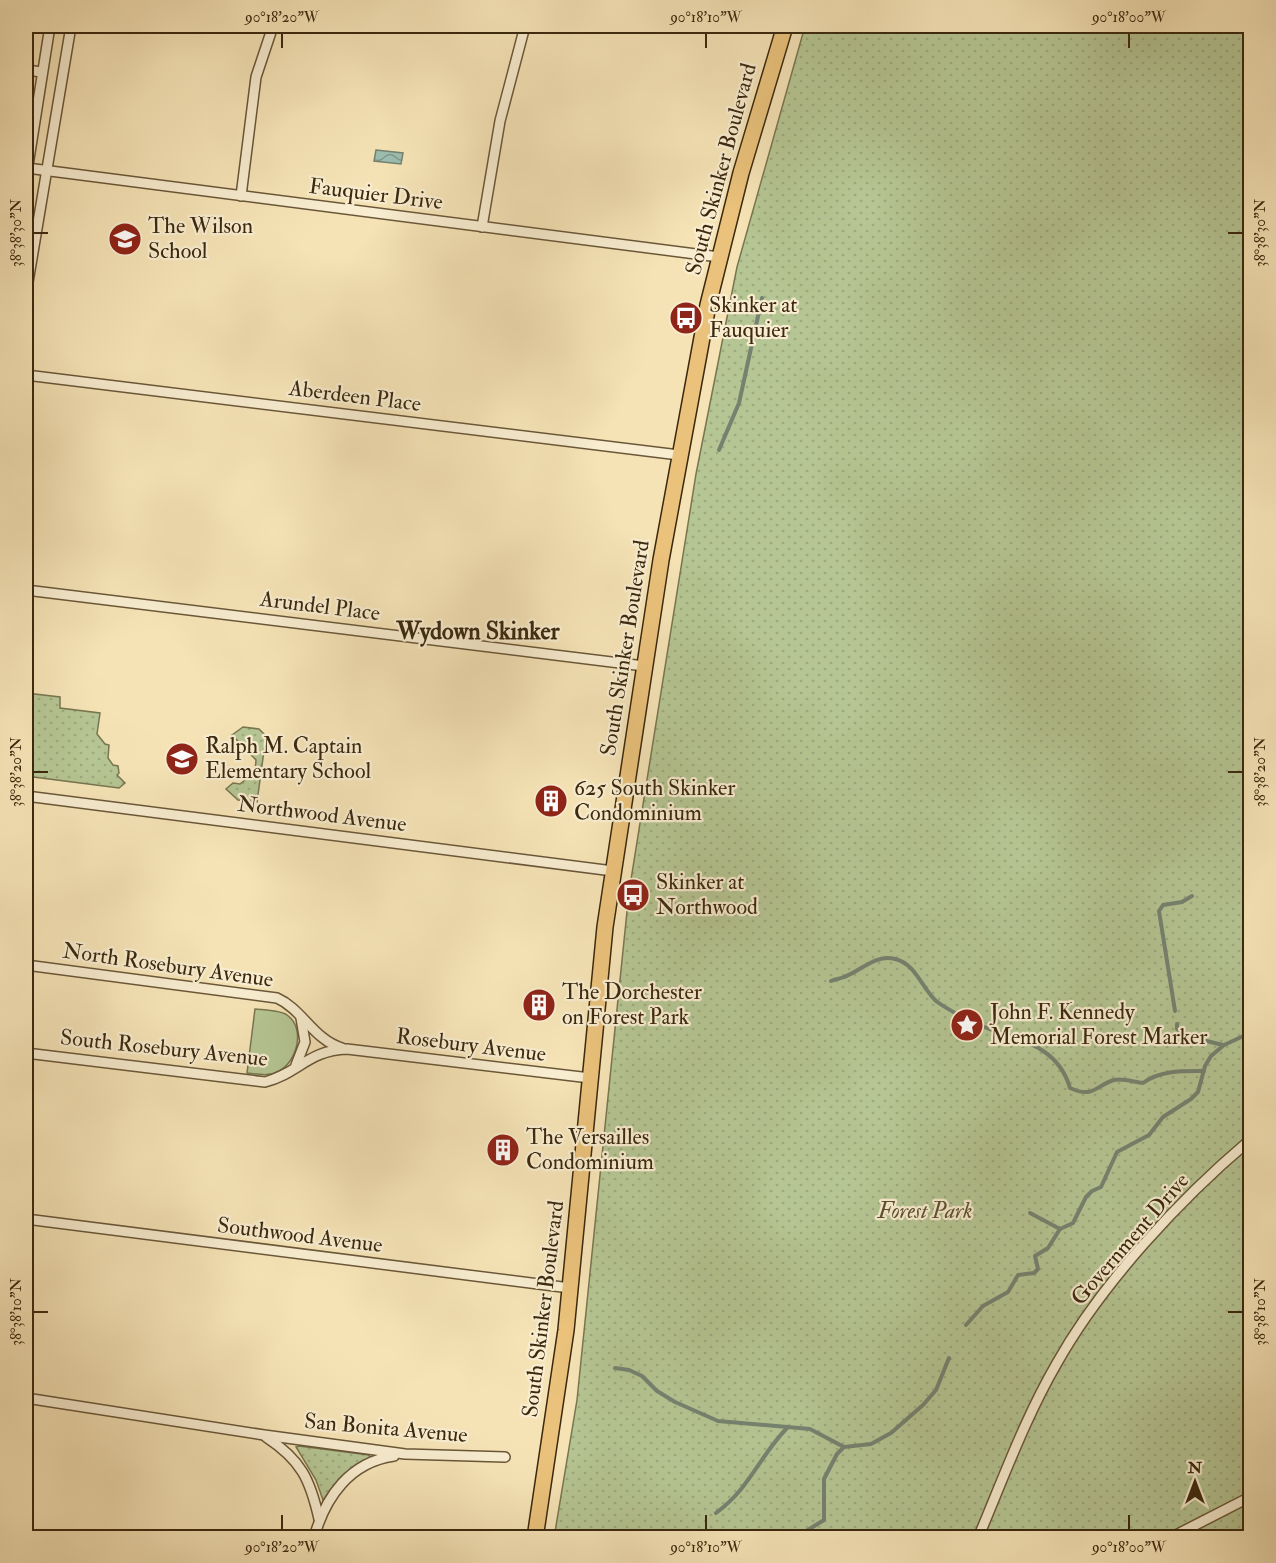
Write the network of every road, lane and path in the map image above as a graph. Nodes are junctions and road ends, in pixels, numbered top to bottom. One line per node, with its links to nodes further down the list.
1 (50, 26): 7 (street)
2 (71, 26): 8 (street)
3 (273, 26): 10 (street)
4 (525, 26): 11 (street)
5 (785, 26): 12 (main road, South Skinker Boulevard)
6 (26, 70): 7 (street)
7 (42, 72): 9 (street)
8 (47, 171): 9 (street, Fauquier Drive); 10 (street, Fauquier Drive); 13 (street)
9 (26, 173)
10 (241, 196): 11 (street, Fauquier Drive)
11 (482, 227): 12 (street, Fauquier Drive)
12 (719, 257): 15 (main road, South Skinker Boulevard)
13 (26, 294)
14 (26, 375): 15 (street, Aberdeen Place)
15 (679, 455): 17 (main road, South Skinker Boulevard)
16 (26, 590): 17 (street, Arundel Place)
17 (644, 666): 19 (main road, South Skinker Boulevard)
18 (26, 796): 19 (street, Northwood Avenue)
19 (613, 871): 25 (main road, South Skinker Boulevard)
20 (26, 966): 21 (street, North Rosebury Avenue)
21 (300, 1016): 22 (street, North Rosebury Avenue); 24 (street, South Rosebury Avenue)
22 (347, 1049): 24 (street, South Rosebury Avenue); 25 (street, Rosebury Avenue)
23 (26, 1053): 24 (street, South Rosebury Avenue)
24 (295, 1068)
25 (590, 1078): 28 (main road, South Skinker Boulevard)
26 (1251, 1140): 37 (street, Government Drive)
27 (26, 1219): 28 (street, Southwood Avenue)
28 (570, 1288): 36 (main road, South Skinker Boulevard)
29 (26, 1398): 30 (street, San Bonita Avenue)
30 (264, 1435): 31 (street, San Bonita Avenue); 34 (street, San Bonita Avenue)
31 (405, 1454): 32 (street, San Bonita Avenue); 34 (street)
32 (505, 1457)
33 (1251, 1497): 38 (street)
34 (319, 1519): 35 (street)
35 (314, 1538)
36 (535, 1538)
37 (978, 1538)
38 (1170, 1538)

